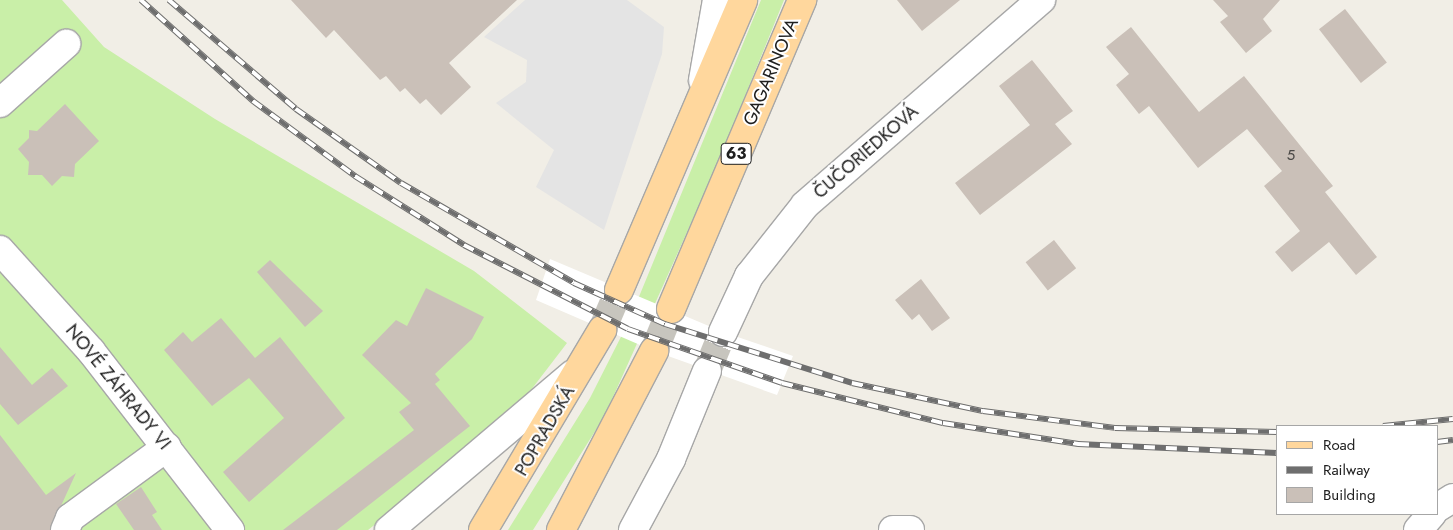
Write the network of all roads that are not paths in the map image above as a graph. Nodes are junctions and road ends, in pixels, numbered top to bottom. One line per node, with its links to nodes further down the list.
1 (717, 0): 6 (street)
2 (743, 0): 6 (main road)
3 (802, 0): 10 (main road, GAGARINOVA / 63)
4 (1041, 0): 12 (street, ČUČORIEDKOVÁ)
5 (66, 44): 7 (street)
6 (701, 93): 9 (main road)
7 (0, 103)
8 (0, 250): 16 (street, NOVÉ ZÁHRADY VI)
9 (619, 290)
10 (671, 310)
11 (602, 330): 14 (main road, POPRADSKÁ)
12 (723, 332)
13 (654, 351): 24 (main road)
14 (581, 367): 22 (street); 23 (main road, POPRADSKÁ)
15 (707, 372): 25 (street)
16 (167, 447): 20 (street); 21 (street, NOVÉ ZÁHRADY VI)
17 (1453, 498): 18 (street)
18 (1438, 507)
19 (1431, 515): 28 (street)
20 (65, 530)
21 (230, 530)
22 (389, 530)
23 (483, 530)
24 (561, 530)
25 (633, 530)
26 (893, 530): 27 (street)
27 (910, 530)
28 (1418, 530)

